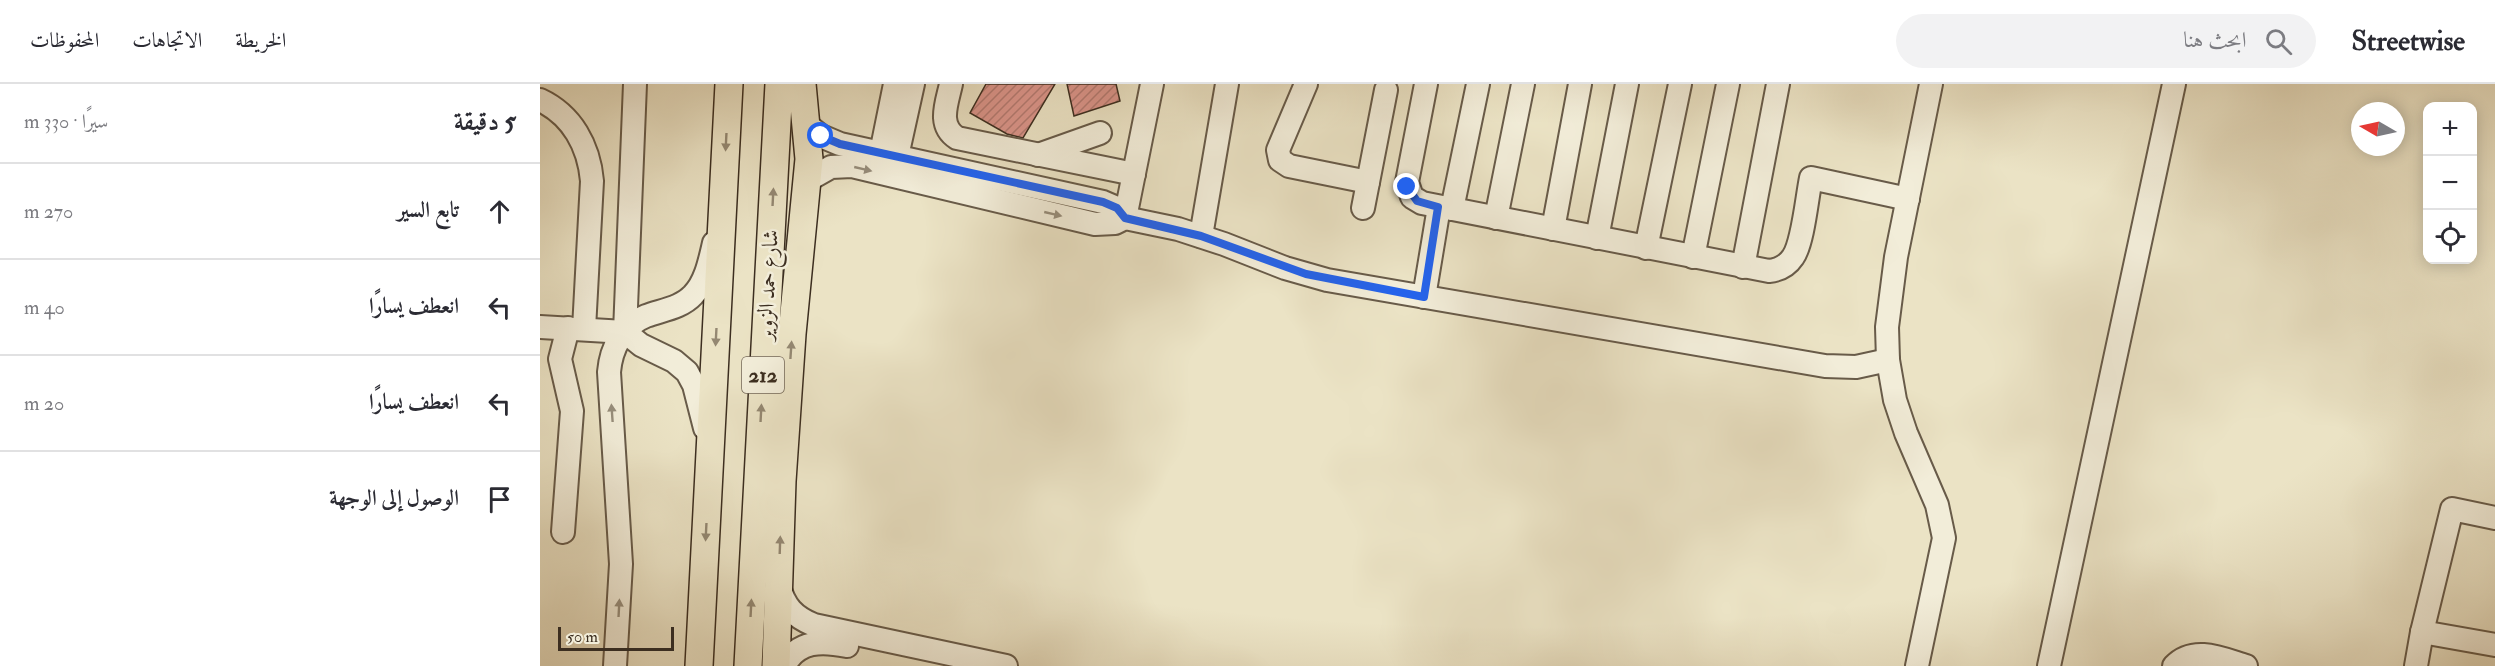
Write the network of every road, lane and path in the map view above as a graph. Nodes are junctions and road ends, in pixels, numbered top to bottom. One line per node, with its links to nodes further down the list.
1 (635, 84): 45 (street)
2 (729, 84): 33 (main road, 212, one-way to 33)
3 (779, 84): 57 (main road, شارع حمد الزوير / 212, one-way to 3)
4 (802, 84): 23 (main road)
5 (895, 84): 26 (street)
6 (913, 84): 26 (street)
7 (951, 84): 25 (street)
8 (1152, 84): 27 (street)
9 (1227, 84): 37 (street)
10 (1306, 84): 29 (street)
11 (1426, 84): 32 (street)
12 (1478, 84): 32 (street)
13 (1523, 84): 35 (street)
14 (1580, 84): 36 (street)
15 (1627, 84): 38 (street)
16 (1680, 84): 39 (street)
17 (1728, 84): 40 (street)
18 (1778, 84): 41 (street)
19 (1931, 84): 30 (street)
20 (2174, 84): 63 (street)
21 (1386, 90): 29 (street)
22 (540, 100): 44 (street)
23 (807, 125): 26 (street); 28 (main road)
24 (1100, 133): 25 (street)
25 (1038, 155): 27 (street)
26 (891, 162): 28 (street, one-way to 26); 34 (street)
27 (1134, 174): 34 (street)
28 (808, 180): 50 (main road, one-way to 28)
29 (1368, 182): 31 (street)
30 (1908, 198): 41 (street); 46 (street)
31 (1363, 208)
32 (1445, 208): 35 (street); 42 (street)
33 (723, 210): 45 (street); 47 (main road, 212, one-way to 47)
34 (1125, 218): 37 (street)
35 (1496, 218): 36 (street)
36 (1553, 229): 38 (street)
37 (1201, 236): 42 (street)
38 (1597, 238): 39 (street)
39 (1646, 248): 40 (street)
40 (1693, 257): 41 (street)
41 (1743, 267)
42 (1424, 297): 46 (street)
43 (540, 327): 44 (street)
44 (576, 328): 45 (street); 49 (street)
45 (625, 332): 47 (street); 55 (street, one-way to 45)
46 (1888, 360): 62 (street)
47 (710, 468): 56 (main road, 212, one-way to 56)
48 (2495, 518): 51 (street)
49 (563, 532)
50 (778, 586): 58 (main road); 61 (street)
51 (2422, 632): 52 (street); 64 (street)
52 (2495, 645)
53 (2184, 663): 54 (street)
54 (2239, 665)
55 (615, 666)
56 (699, 666)
57 (748, 666)
58 (776, 666)
59 (784, 666): 60 (street)
60 (948, 666)
61 (1006, 666)
62 (1917, 666)
63 (2049, 666)
64 (2416, 666)

